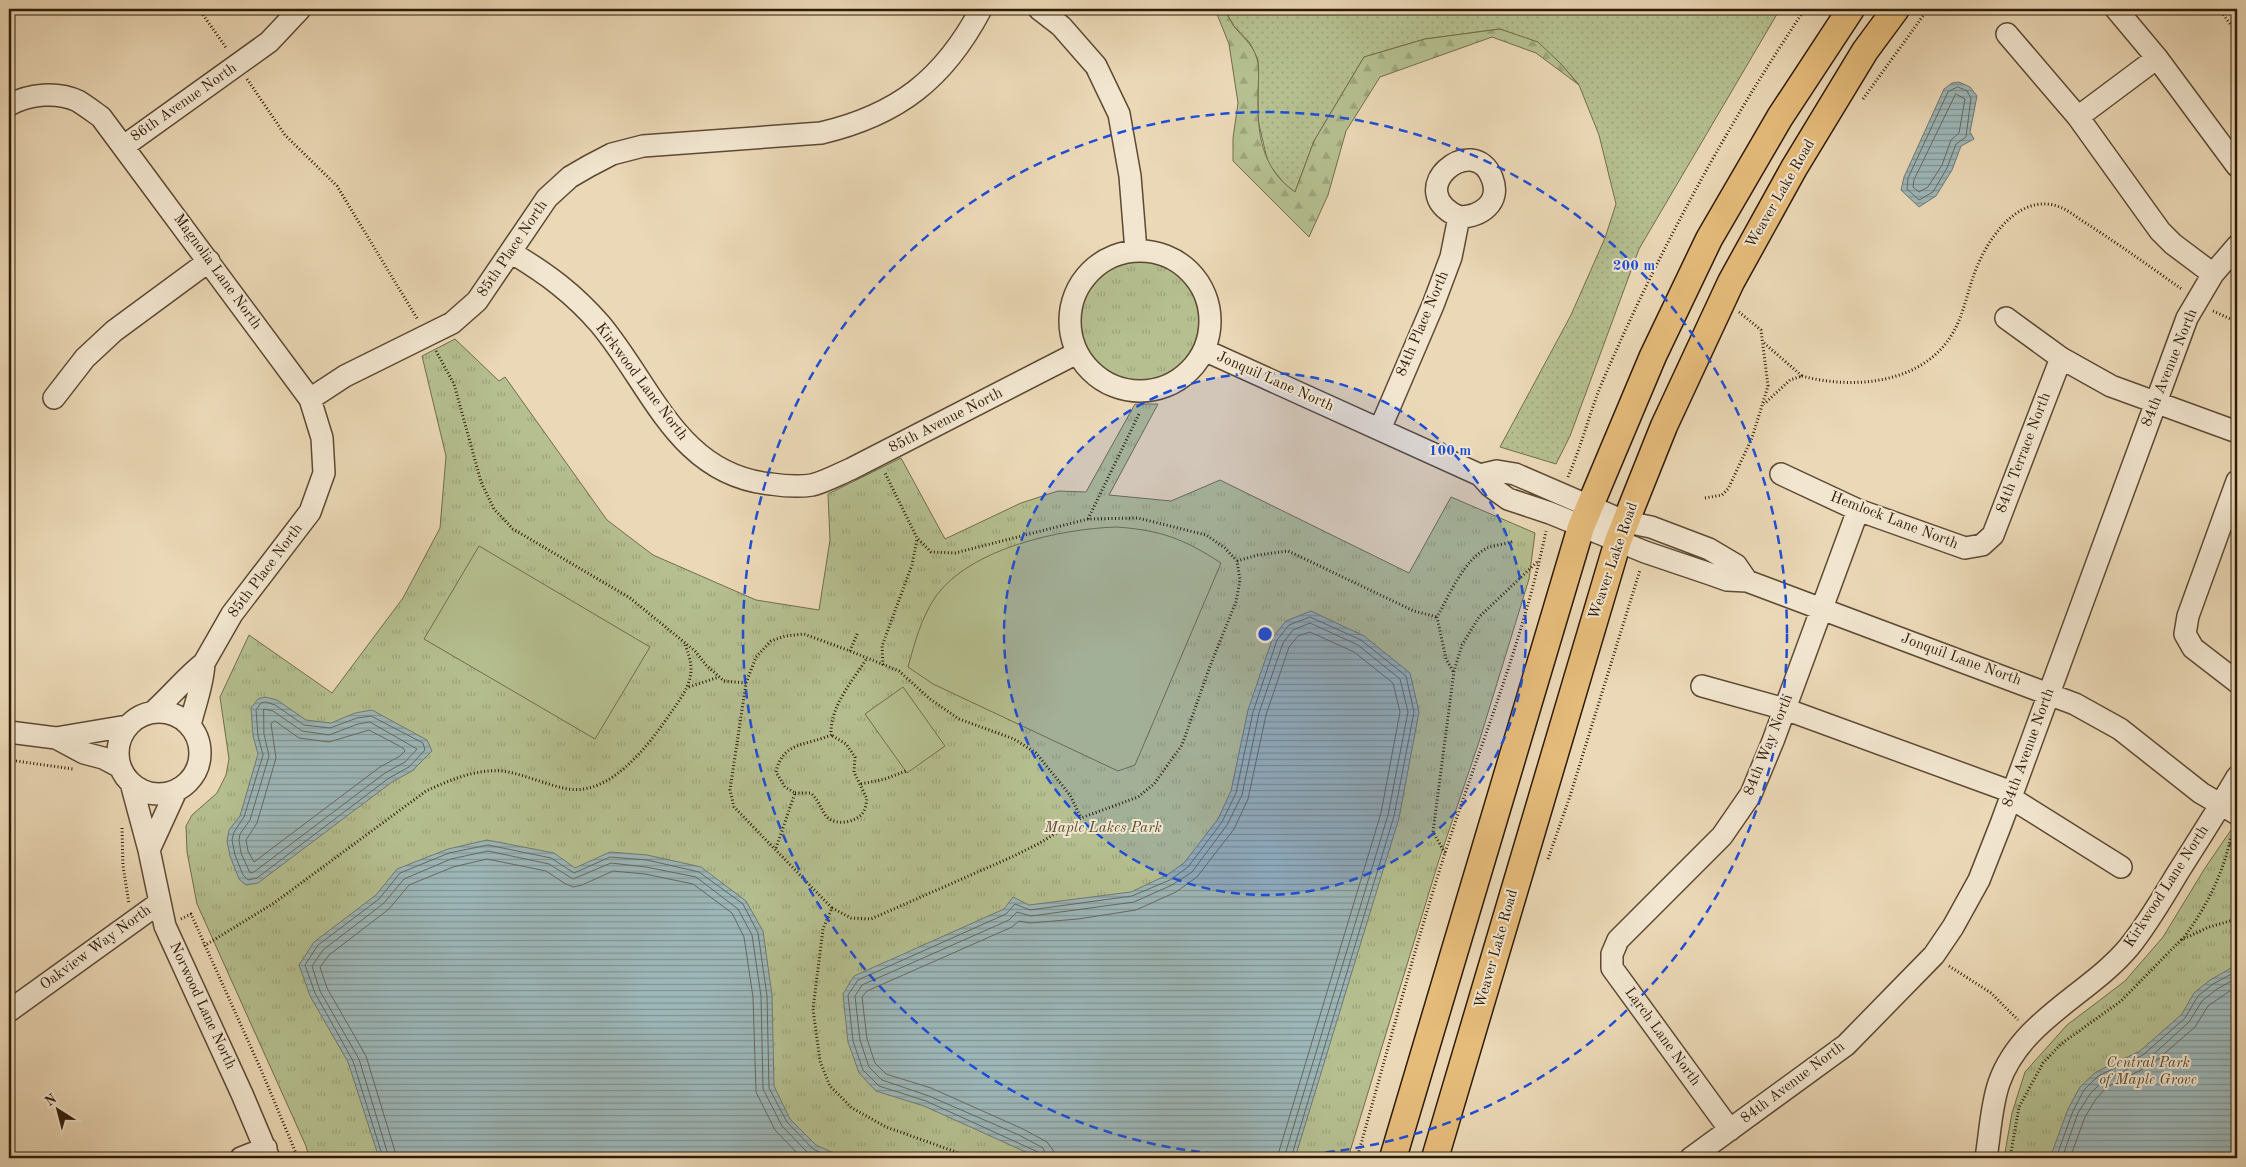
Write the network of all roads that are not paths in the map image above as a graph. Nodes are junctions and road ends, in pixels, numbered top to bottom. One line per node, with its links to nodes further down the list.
1 (300, 9): 11 (street, 86th Avenue North)
2 (981, 9): 16 (street, 85th Place North)
3 (1039, 9): 15 (street)
4 (1851, 9): 32 (main road)
5 (1896, 9): 33 (main road, Weaver Lake Road)
6 (2116, 9): 8 (street)
7 (2007, 34): 10 (street)
8 (2157, 58): 10 (street); 12 (street)
9 (9, 105): 11 (street, 86th Avenue North)
10 (2078, 117): 18 (street)
11 (124, 146): 17 (street, Magnolia Lane North)
12 (2237, 166)
13 (1459, 217): 26 (street, 84th Place North)
14 (2237, 246): 18 (street, 84th Avenue North)
15 (1136, 251): 20 (street, Jonquil Lane North); 21 (street)
16 (512, 253): 24 (street, 85th Place North); 30 (street, Kirkwood Lane North)
17 (209, 261): 23 (street); 24 (street, Magnolia Lane North)
18 (2213, 274): 25 (street, 84th Avenue North)
19 (2006, 318): 22 (street)
20 (1204, 350): 21 (street); 26 (street, Jonquil Lane North)
21 (1077, 353): 30 (street, 85th Avenue North)
22 (2060, 358): 25 (street); 34 (street, 84th Terrace North)
23 (54, 398)
24 (310, 398): 36 (street, 85th Place North)
25 (2155, 402): 27 (street); 39 (street, 84th Avenue North)
26 (1380, 429): 32 (street, Jonquil Lane North)
27 (2237, 432)
28 (1780, 474): 31 (street, Hemlock Lane North)
29 (2237, 481): 37 (street)
30 (813, 485)
31 (1858, 510): 34 (street, Hemlock Lane North); 35 (street, 84th Way North)
32 (1586, 516): 33 (street, Jonquil Lane North); 59 (main road)
33 (1622, 532): 35 (street, Jonquil Lane North); 60 (main road, Weaver Lake Road)
34 (1982, 545)
35 (1821, 609): 39 (street, Jonquil Lane North); 40 (street, 84th Way North)
36 (204, 663): 41 (street, 85th Place North); 42 (street, 85th Place North)
37 (2237, 682)
38 (1702, 686): 40 (street)
39 (2050, 693): 49 (street, 84th Avenue North); 50 (street, Jonquil Lane North)
40 (1785, 709): 49 (street); 54 (street, 84th Way North)
41 (153, 712): 42 (street); 43 (street)
42 (190, 725): 48 (street)
43 (127, 726): 45 (street); 46 (street)
44 (9, 732): 45 (street)
45 (56, 738): 46 (street)
46 (125, 775): 48 (street); 51 (street, Norwood Lane North)
47 (2237, 777): 50 (street, Kirkwood Lane North)
48 (176, 792): 51 (street)
49 (2012, 795): 52 (street); 56 (street, 84th Avenue North)
50 (2229, 810): 62 (street, Kirkwood Lane North)
51 (149, 850): 53 (street, Norwood Lane North)
52 (2121, 867)
53 (159, 902): 55 (street, Oakview Way North); 57 (street, Norwood Lane North)
54 (1618, 940): 56 (street, Larch Lane North)
55 (9, 1011)
56 (1730, 1130): 61 (street, 84th Avenue North)
57 (268, 1153): 58 (street)
58 (241, 1158)
59 (1393, 1158)
60 (1436, 1158)
61 (1691, 1158)
62 (1986, 1158)

